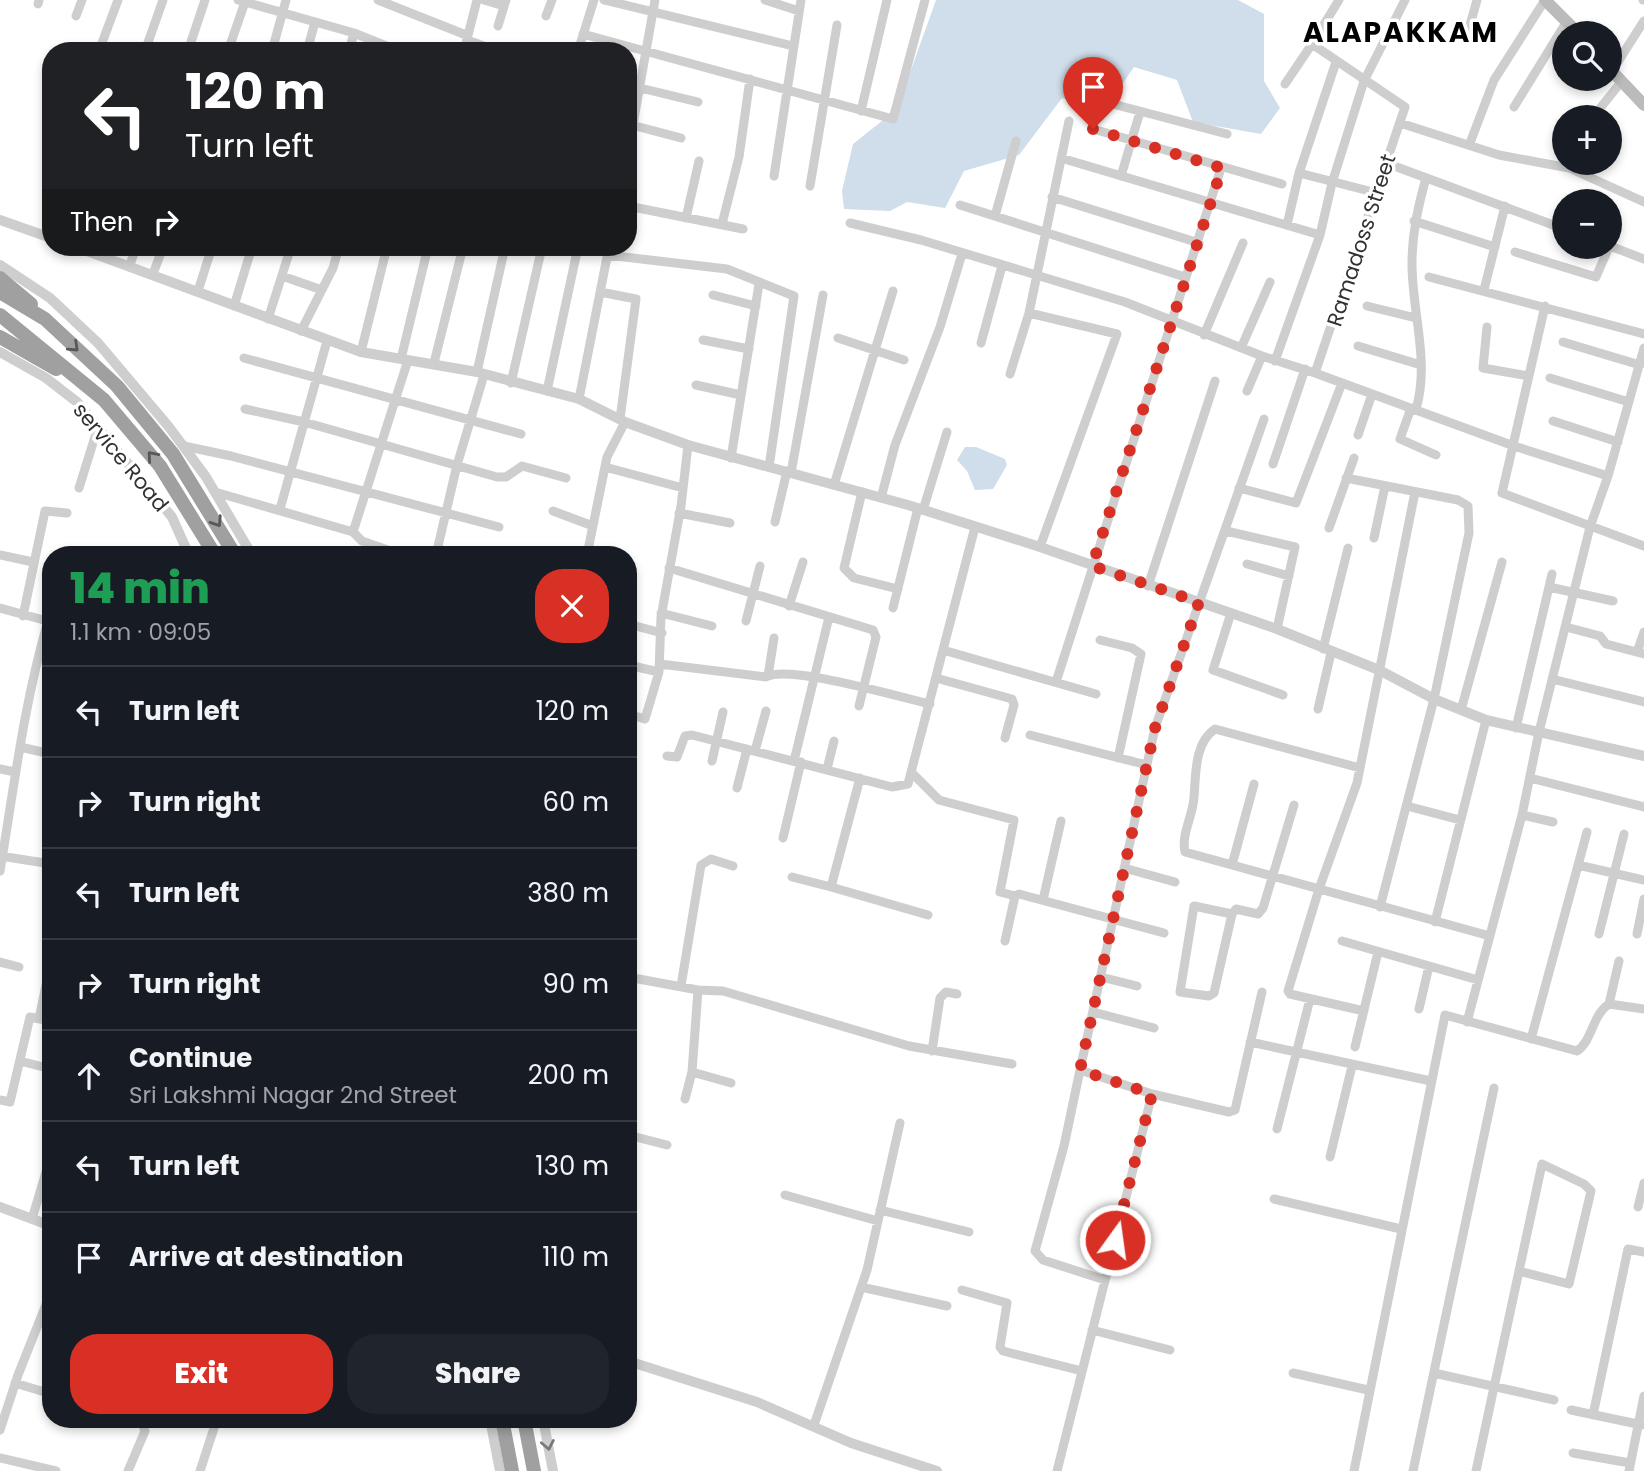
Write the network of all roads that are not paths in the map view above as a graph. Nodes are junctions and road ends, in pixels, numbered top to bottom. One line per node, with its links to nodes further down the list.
1 (82, 0): 26 (street)
2 (118, 0): 37 (street)
3 (163, 0): 38 (street)
4 (205, 0): 39 (street)
5 (286, 0): 25 (street)
6 (378, 0): 35 (street)
7 (477, 0): 35 (street)
8 (484, 0): 22 (street)
9 (552, 0): 27 (street)
10 (594, 0): 34 (street)
11 (604, 0): 23 (street)
12 (655, 0): 23 (street)
13 (765, 0): 24 (street)
14 (801, 0): 24 (street)
15 (887, 0): 70 (street)
16 (925, 0): 70 (street)
17 (1339, 0): 49 (street)
18 (1405, 0): 57 (street)
19 (1477, 0): 36 (street)
20 (1545, 0): 28 (main road); 80 (street)
21 (242, 1): 25 (street); 40 (street)
22 (505, 3): 32 (street)
23 (652, 11): 51 (street); 53 (street)
24 (799, 11): 51 (street)
25 (282, 13): 30 (street); 41 (street)
26 (76, 16)
27 (546, 16)
28 (1567, 21)
29 (1644, 21): 54 (street)
30 (315, 22): 33 (street); 42 (street)
31 (836, 25): 64 (street)
32 (498, 26)
33 (354, 33): 43 (street); 44 (street)
34 (583, 34): 47 (street); 48 (street)
35 (466, 37): 45 (street); 46 (street)
36 (1466, 39)
37 (102, 42)
38 (148, 42)
39 (191, 42)
40 (231, 42)
41 (274, 42)
42 (309, 42)
43 (352, 42)
44 (377, 42)
45 (465, 42)
46 (477, 42)
47 (581, 42)
48 (614, 42)
49 (1312, 44): 55 (street); 59 (street)
50 (1552, 45): 69 (street)
51 (793, 46): 61 (street)
52 (637, 48): 53 (street)
53 (645, 50): 56 (street); 60 (street)
54 (1622, 54)
55 (1336, 62): 57 (street); 85 (street)
56 (750, 79): 61 (street); 104 (street)
57 (1364, 81): 73 (street, Ramadoss Street); 89 (street)
58 (1622, 82): 68 (main road)
59 (1285, 84)
60 (639, 87): 63 (street); 65 (street)
61 (785, 90): 64 (street); 86 (street)
62 (1615, 91): 67 (street)
63 (637, 98)
64 (824, 100): 70 (street); 91 (street)
65 (698, 102)
66 (1109, 103): 71 (street)
67 (1603, 105)
68 (1644, 105)
69 (1514, 107)
70 (861, 111)
71 (1140, 112): 76 (street); 78 (street)
72 (1069, 121): 81 (street)
73 (1400, 123): 80 (street); 83 (street, Ramadoss Street)
74 (637, 126): 77 (street)
75 (1093, 129): 78 (street)
76 (1227, 134)
77 (681, 138)
78 (1132, 140): 84 (street); 87 (street)
79 (1016, 141): 99 (street)
80 (1470, 143): 94 (street)
81 (1061, 158): 87 (street); 93 (street)
82 (699, 161): 100 (street)
83 (1386, 163): 88 (street); 92 (street, Ramadoss Street)
84 (1222, 168): 90 (street); 95 (street)
85 (1299, 173): 89 (street); 106 (street)
86 (774, 176)
87 (1121, 176): 95 (street)
88 (1426, 178): 97 (street); 102 (street)
89 (1332, 183): 92 (street); 110 (street)
90 (1282, 184)
91 (810, 186)
92 (1377, 193): 190 (street, Ramadoss Street)
93 (1052, 197): 108 (street); 111 (street)
94 (1644, 202)
95 (1211, 203): 106 (street); 111 (street)
96 (960, 205): 99 (street)
97 (1505, 206): 105 (street); 113 (street)
98 (637, 208): 100 (street)
99 (995, 216): 108 (street)
100 (686, 218): 104 (street)
101 (0, 220): 109 (street)
102 (1414, 221): 113 (street); 160 (street)
103 (850, 223): 116 (street)
104 (722, 224): 107 (street)
105 (1552, 224)
106 (1287, 225): 110 (street)
107 (743, 229)
108 (1044, 230): 139 (street); 142 (street)
109 (42, 235)
110 (1320, 235): 184 (street)
111 (1199, 243): 142 (street)
112 (1243, 243): 166 (street)
113 (1496, 247): 146 (street)
114 (1622, 251): 133 (street)
115 (1515, 252): 132 (street)
116 (962, 254): 136 (street); 245 (street)
117 (637, 255): 144 (street)
118 (109, 256): 135 (street)
119 (133, 256): 135 (street)
120 (160, 256): 137 (street)
121 (209, 256): 147 (street)
122 (249, 256): 153 (street)
123 (289, 256): 138 (street)
124 (335, 256): 145 (street)
125 (385, 256): 179 (street)
126 (426, 256): 182 (street)
127 (461, 256): 185 (street)
128 (503, 256): 189 (street)
129 (540, 256): 196 (street)
130 (576, 256): 200 (street)
131 (607, 256): 150 (street)
132 (1604, 259)
133 (1644, 259)
134 (0, 265): 222 (street)
135 (130, 265): 137 (street)
136 (1002, 267): 139 (street); 172 (street)
137 (153, 274): 147 (street)
138 (282, 276): 145 (street); 161 (street)
139 (1036, 276): 157 (street); 162 (street)
140 (1429, 277): 146 (street)
141 (0, 278): 159 (highway)
142 (1185, 278): 162 (street)
143 (1270, 282): 174 (street)
144 (760, 284): 154 (street); 230 (street)
145 (322, 289): 164 (street)
146 (1484, 290): 156 (street)
147 (198, 291): 153 (street)
148 (893, 291): 177 (street)
149 (0, 292): 159 (highway)
150 (600, 292): 205 (street); 212 (street)
151 (713, 295): 154 (street)
152 (823, 295): 232 (street)
153 (234, 306): 161 (street)
154 (756, 306): 176 (street)
155 (1367, 306): 160 (street)
156 (1545, 306): 165 (street); 192 (street)
157 (1029, 313): 191 (street); 270 (street)
158 (0, 315): 206 (highway)
159 (45, 318): 264 (highway, one-way to 264)
160 (1416, 318): 186 (street)
161 (268, 319): 164 (street)
162 (1170, 322): 166 (street); 278 (street)
163 (1488, 327): 192 (street)
164 (301, 331): 170 (street)
165 (1644, 334)
166 (1204, 335): 174 (street)
167 (0, 337): 206 (highway)
168 (838, 338): 177 (street)
169 (703, 340): 176 (street)
170 (327, 341): 179 (street); 193 (street)
171 (1563, 342): 187 (street)
172 (981, 343)
173 (1358, 346): 186 (street)
174 (1241, 348): 180 (street)
175 (1644, 348): 187 (street)
176 (749, 349): 203 (street)
177 (875, 350): 183 (street); 236 (street)
178 (0, 352): 215 (street, service Road)
179 (361, 352): 182 (street)
180 (1262, 356): 184 (street); 201 (street)
181 (244, 358): 193 (street)
182 (405, 359): 185 (street); 204 (street)
183 (905, 360)
184 (1275, 361): 188 (street)
185 (434, 363): 189 (street)
186 (1421, 365): 208 (street)
187 (1640, 365): 199 (street)
188 (1305, 369): 190 (street); 227 (street)
189 (481, 373): 196 (street); 210 (street)
190 (1315, 373): 197 (street)
191 (1010, 374)
192 (1529, 376): 223 (street)
193 (317, 377): 204 (street); 214 (street)
194 (1550, 377): 207 (street)
195 (1215, 381): 282 (street)
196 (511, 383): 200 (street)
197 (1342, 383): 202 (street); 240 (street)
198 (696, 384): 203 (street)
199 (1639, 385): 207 (street)
200 (547, 391): 205 (street)
201 (1247, 391)
202 (1372, 394): 208 (street); 218 (street)
203 (741, 395): 225 (street)
204 (397, 399): 210 (street); 220 (street)
205 (579, 399): 212 (street)
206 (104, 400): 263 (highway, one-way to 206)
207 (1629, 402): 219 (street)
208 (1414, 408): 223 (street); 224 (street)
209 (245, 409): 214 (street)
210 (470, 419): 217 (street); 228 (street)
211 (1264, 419): 240 (street)
212 (622, 420): 221 (street); 229 (street)
213 (1553, 421): 219 (street)
214 (304, 422): 220 (street); 231 (street)
215 (98, 427): 238 (street); 262 (street, service Road)
216 (947, 432): 247 (street)
217 (522, 433)
218 (1358, 435)
219 (1618, 442): 233 (street)
220 (383, 444): 228 (street); 244 (street)
221 (688, 445): 225 (street); 239 (street)
222 (184, 446): 231 (street); 241 (street)
223 (1514, 446): 233 (street); 257 (street)
224 (1436, 455)
225 (730, 458): 230 (street)
226 (1354, 458): 235 (street)
227 (1273, 464)
228 (457, 465): 234 (street); 248 (street)
229 (606, 467): 239 (street); 254 (street)
230 (769, 467): 232 (street)
231 (290, 471): 244 (street); 246 (street)
232 (789, 472): 236 (street); 252 (street)
233 (1608, 476): 257 (street)
234 (566, 478)
235 (1346, 478): 237 (street); 258 (street)
236 (834, 485): 242 (street)
237 (1385, 486): 243 (street); 261 (street)
238 (79, 488)
239 (683, 488): 251 (street)
240 (1239, 488): 259 (street)
241 (215, 492): 246 (street); 265 (street)
242 (862, 492): 245 (street); 284 (street)
243 (1415, 492): 312 (street); 321 (street)
244 (366, 493): 248 (street); 260 (street)
245 (881, 498): 247 (street)
246 (281, 509): 260 (street)
247 (920, 509): 256 (street); 284 (street)
248 (445, 511): 255 (street); 267 (street)
249 (553, 511): 254 (street)
250 (66, 513): 273 (street)
251 (679, 513): 253 (street); 279 (street)
252 (775, 522)
253 (730, 523)
254 (593, 526): 268 (street)
255 (499, 527)
256 (975, 527): 270 (street); 307 (street)
257 (1590, 527): 269 (street); 285 (street)
258 (1329, 528)
259 (1226, 531): 281 (street); 288 (street)
260 (353, 532): 266 (street)
261 (1374, 538)
262 (184, 546)
263 (209, 546)
264 (229, 546)
265 (247, 546)
266 (376, 546)
267 (438, 546)
268 (589, 546)
269 (1644, 546)
270 (1040, 547): 278 (street)
271 (1348, 548): 308 (street)
272 (0, 555): 273 (street)
273 (33, 562): 294 (street)
274 (803, 562): 289 (street)
275 (1502, 562): 327 (street)
276 (1247, 564): 281 (street)
277 (761, 566): 286 (street)
278 (1092, 566): 282 (street); 317 (street)
279 (669, 568): 286 (street); 292 (street)
280 (1552, 574): 283 (street)
281 (1289, 576): 301 (street)
282 (1148, 586): 288 (street)
283 (1549, 587): 285 (street); 331 (street)
284 (898, 589): 291 (street)
285 (1574, 592): 287 (street); 300 (street)
286 (753, 595): 289 (street); 297 (street)
287 (1613, 601)
288 (1199, 602): 293 (street); 345 (street)
289 (789, 606): 295 (street)
290 (0, 608): 294 (street)
291 (893, 608)
292 (662, 613): 299 (street); 303 (street)
293 (1231, 613): 301 (street); 320 (street)
294 (23, 616): 296 (street)
295 (829, 617): 314 (street); 318 (street)
296 (42, 620)
297 (746, 621)
298 (637, 626): 303 (street)
299 (712, 626)
300 (1566, 627): 309 (street); 316 (street)
301 (1277, 628): 308 (street)
302 (1644, 632): 309 (street)
303 (662, 633): 311 (street)
304 (774, 638): 313 (street)
305 (1100, 640): 342 (street)
306 (42, 646): 337 (street)
307 (943, 650): 315 (street); 317 (street)
308 (1327, 651): 312 (street); 325 (street)
309 (1641, 653)
310 (637, 666): 311 (street)
311 (659, 668): 313 (street); 329 (street)
312 (1379, 670): 321 (street); 346 (street)
313 (768, 676): 314 (street)
314 (814, 677): 318 (street); 344 (street)
315 (936, 678): 323 (street); 334 (street)
316 (1552, 679): 322 (street); 332 (street)
317 (1056, 682): 319 (street)
318 (863, 688): 323 (street); 324 (street)
319 (1096, 694)
320 (1283, 695)
321 (1434, 699): 327 (street); 356 (street)
322 (1644, 702)
323 (930, 704): 350 (street)
324 (859, 706)
325 (1318, 709)
326 (766, 710): 338 (street)
327 (1461, 710): 330 (street)
328 (723, 712): 335 (street)
329 (637, 717)
330 (1486, 720): 331 (street); 359 (street)
331 (1516, 728): 332 (street)
332 (1539, 732): 341 (street); 352 (street)
333 (1030, 735): 342 (street)
334 (1005, 738)
335 (716, 741): 338 (street); 340 (street); 343 (street)
336 (834, 741): 348 (street)
337 (20, 747): 339 (street); 349 (street)
338 (751, 750): 344 (street); 354 (street)
339 (42, 752)
340 (667, 756)
341 (1644, 756)
342 (1118, 758): 345 (street)
343 (712, 761)
344 (798, 761): 348 (street); 364 (street)
345 (1147, 765): 370 (street)
346 (1360, 768): 367 (street); 378 (street)
347 (0, 769): 349 (street)
348 (827, 769): 351 (street)
349 (15, 772): 365 (street)
350 (912, 773): 351 (street); 379 (street)
351 (860, 778): 377 (street)
352 (1530, 778): 357 (street); 358 (street)
353 (1254, 784): 367 (street)
354 (737, 788)
355 (1294, 805): 374 (street)
356 (1407, 806): 359 (street); 382 (street)
357 (1644, 807)
358 (1521, 815): 361 (street); 390 (street)
359 (1460, 820): 386 (street)
360 (1061, 821): 381 (street)
361 (1553, 822)
362 (1587, 832): 368 (street)
363 (1625, 834): 372 (street)
364 (783, 838)
365 (1, 856): 366 (street); 371 (street)
366 (42, 862)
367 (1232, 865): 374 (street)
368 (1578, 865): 372 (street); 417 (street)
369 (733, 866): 401 (street)
370 (1124, 868): 376 (street); 385 (street)
371 (0, 871)
372 (1617, 873): 375 (street); 388 (street)
373 (792, 877): 377 (street)
374 (1273, 877): 378 (street); 383 (street)
375 (1644, 880)
376 (1175, 882)
377 (831, 887): 384 (street)
378 (1319, 889): 382 (street); 406 (street)
379 (1015, 896): 381 (street); 391 (street)
380 (1644, 899): 389 (street)
381 (1043, 900): 385 (street)
382 (1380, 907): 386 (street)
383 (1232, 914): 383 (street)
384 (928, 915)
385 (1113, 920): 387 (street); 398 (street)
386 (1435, 922): 390 (street)
387 (1164, 933)
388 (1599, 934)
389 (1636, 934)
390 (1490, 936): 400 (street)
391 (1005, 941)
392 (1342, 941): 393 (street)
393 (1378, 952): 396 (street); 411 (street)
394 (1619, 961): 407 (street)
395 (0, 962): 397 (street)
396 (1429, 966): 400 (street); 409 (street)
397 (19, 967)
398 (1101, 977): 402 (street); 412 (street)
399 (637, 979): 401 (street)
400 (1478, 980): 415 (street)
401 (681, 986): 403 (street)
402 (1137, 986)
403 (698, 990): 420 (street); 427 (street)
404 (1262, 992): 418 (street)
405 (957, 994): 420 (street)
406 (1310, 999): 411 (street); 421 (street)
407 (1609, 1004): 410 (street); 417 (street)
408 (42, 1007): 413 (street)
409 (1419, 1009)
410 (1644, 1009)
411 (1364, 1011): 419 (street)
412 (1093, 1012): 416 (street); 426 (street)
413 (39, 1019): 414 (street); 422 (street)
414 (42, 1020)
415 (1467, 1022): 417 (street); 428 (street)
416 (1154, 1028)
417 (1531, 1040)
418 (1250, 1042): 421 (street); 431 (street)
419 (1355, 1047)
420 (932, 1051): 423 (street)
421 (1296, 1052): 424 (street); 435 (street)
422 (20, 1061): 425 (street); 433 (street)
423 (1012, 1064)
424 (1352, 1066): 428 (street); 438 (street)
425 (42, 1067)
426 (1080, 1070): 431 (street); 452 (street)
427 (692, 1072): 429 (street); 432 (street)
428 (1431, 1081): 448 (street)
429 (731, 1083)
430 (1494, 1088): 462 (street)
431 (1152, 1094): 452 (street)
432 (685, 1099)
433 (0, 1100)
434 (900, 1123): 445 (street)
435 (1277, 1129)
436 (637, 1137): 437 (street)
437 (667, 1145)
438 (1330, 1157)
439 (1644, 1183): 444 (street)
440 (42, 1186): 446 (street)
441 (785, 1195): 445 (street)
442 (1274, 1199): 448 (street)
443 (0, 1207): 446 (street)
444 (1638, 1208)
445 (879, 1215): 449 (street); 453 (street)
446 (32, 1219): 447 (street)
447 (42, 1223)
448 (1401, 1229): 465 (street)
449 (969, 1232)
450 (1644, 1252): 470 (street)
451 (1519, 1271): 451 (street); 464 (street)
452 (1105, 1280): 457 (street)
453 (861, 1287): 455 (street); 471 (street)
454 (962, 1290): 460 (street)
455 (947, 1306)
456 (42, 1315): 463 (street)
457 (1092, 1330): 458 (street); 460 (street)
458 (1170, 1350)
459 (637, 1364): 471 (street)
460 (1082, 1371): 491 (street)
461 (1293, 1373): 465 (street)
462 (1434, 1373): 464 (street); 493 (street)
463 (15, 1383): 466 (street); 479 (street)
464 (1494, 1387): 468 (street); 494 (street)
465 (1368, 1390): 492 (street)
466 (42, 1392)
467 (1644, 1396): 472 (street)
468 (1554, 1400)
469 (1571, 1410): 470 (street)
470 (1593, 1415): 472 (street)
471 (814, 1425): 490 (street)
472 (1641, 1425): 482 (street)
473 (144, 1428): 484 (street)
474 (214, 1428): 485 (street)
475 (492, 1428): 486 (street)
476 (504, 1428): 487 (highway)
477 (526, 1428): 488 (highway)
478 (545, 1428): 489 (street, one-way to 489)
479 (0, 1430)
480 (1573, 1453): 482 (street)
481 (0, 1458): 483 (street)
482 (1630, 1467)
483 (56, 1471)
484 (128, 1471)
485 (200, 1471)
486 (500, 1471)
487 (512, 1471)
488 (534, 1471)
489 (553, 1471)
490 (937, 1471)
491 (1057, 1471)
492 (1353, 1471)
493 (1413, 1471)
494 (1476, 1471)

